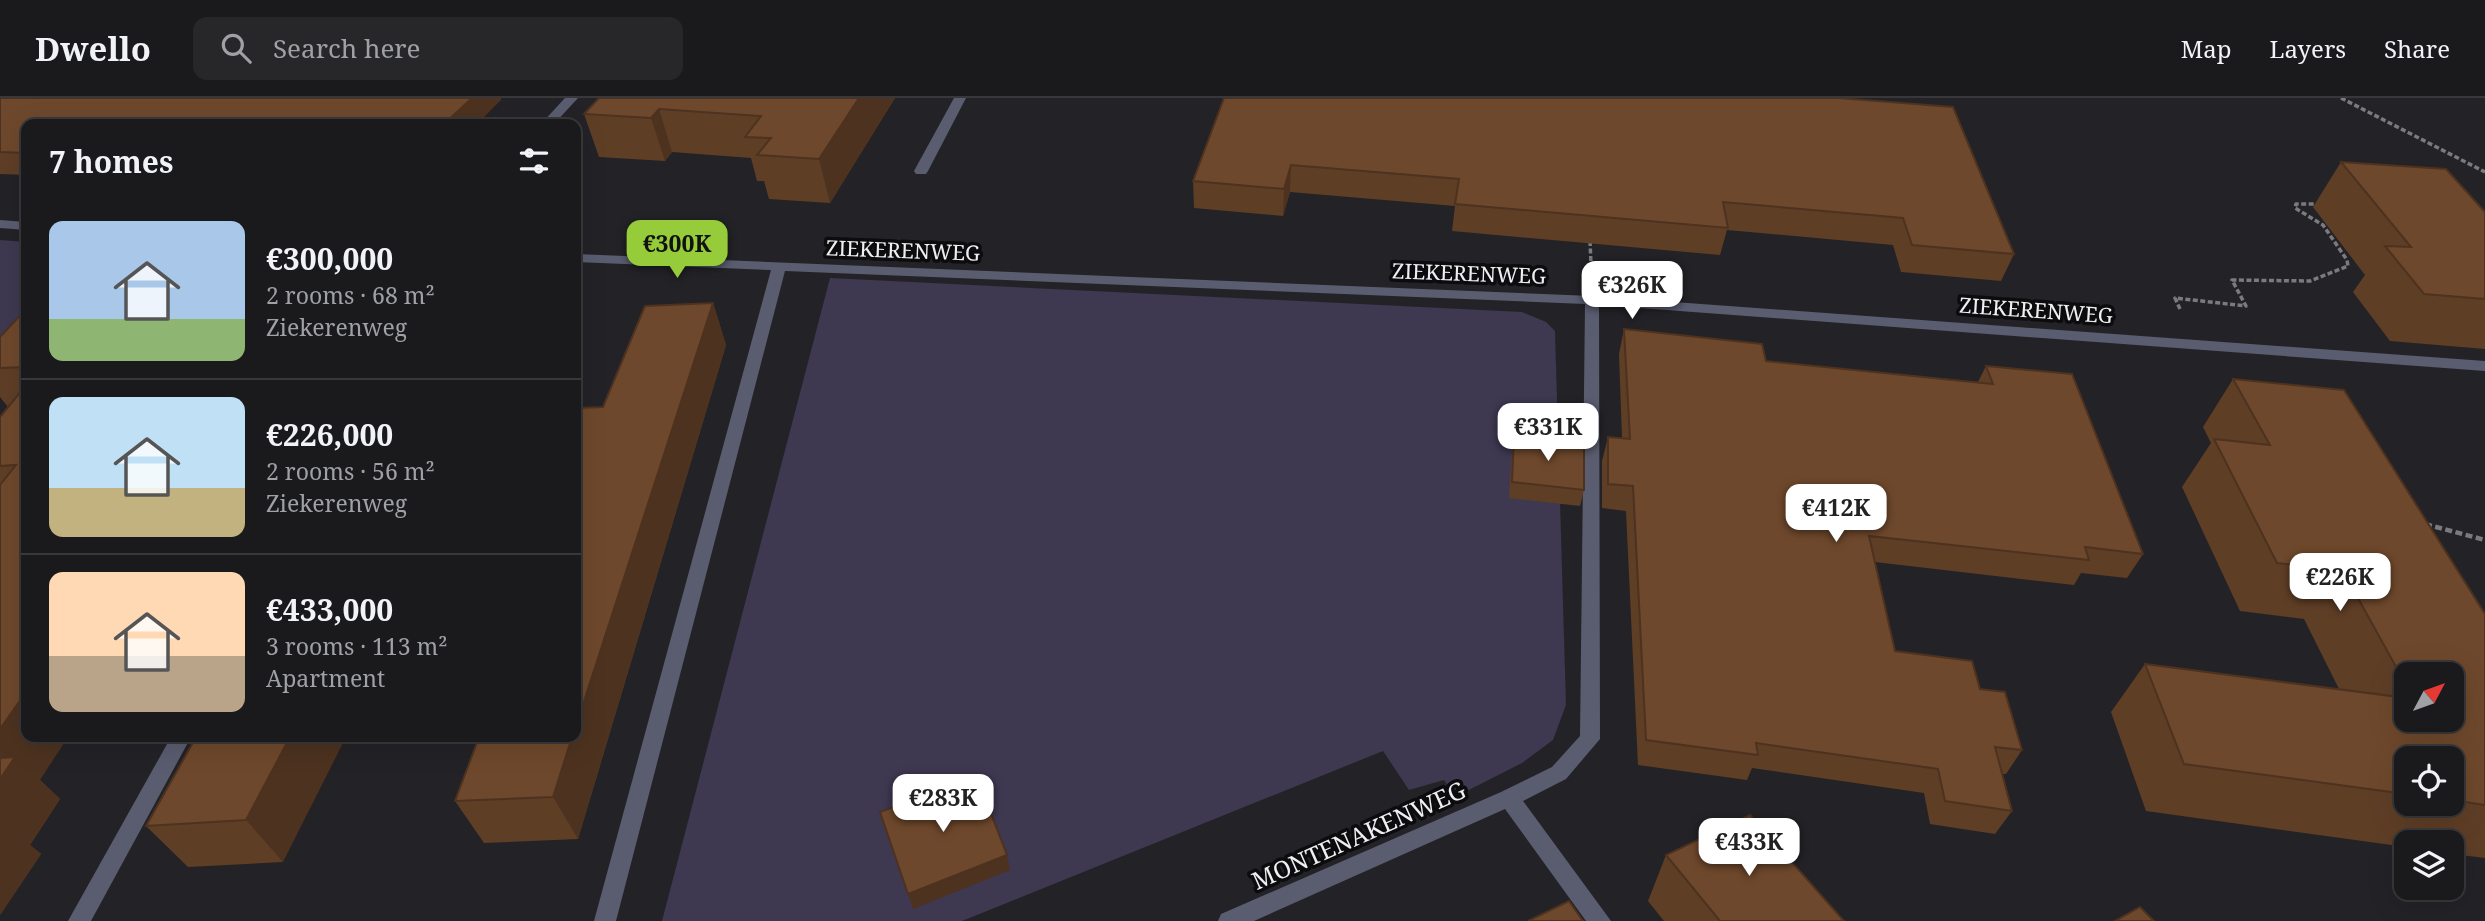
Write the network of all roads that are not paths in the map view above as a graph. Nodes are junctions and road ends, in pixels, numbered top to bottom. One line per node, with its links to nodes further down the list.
1 (572, 98): 3 (street)
2 (960, 98): 4 (street)
3 (552, 119)
4 (921, 171)
5 (0, 225): 6 (street)
6 (21, 226)
7 (581, 258): 8 (street, ZIEKERENWEG)
8 (779, 267): 9 (street, ZIEKERENWEG); 14 (street)
9 (1592, 300): 10 (street, ZIEKERENWEG); 12 (street, MONTENAKENWEG)
10 (2485, 366)
11 (178, 742): 13 (street)
12 (1509, 798): 15 (street, MONTENAKENWEG); 16 (street)
13 (79, 921)
14 (605, 921)
15 (1230, 921)
16 (1600, 921)

